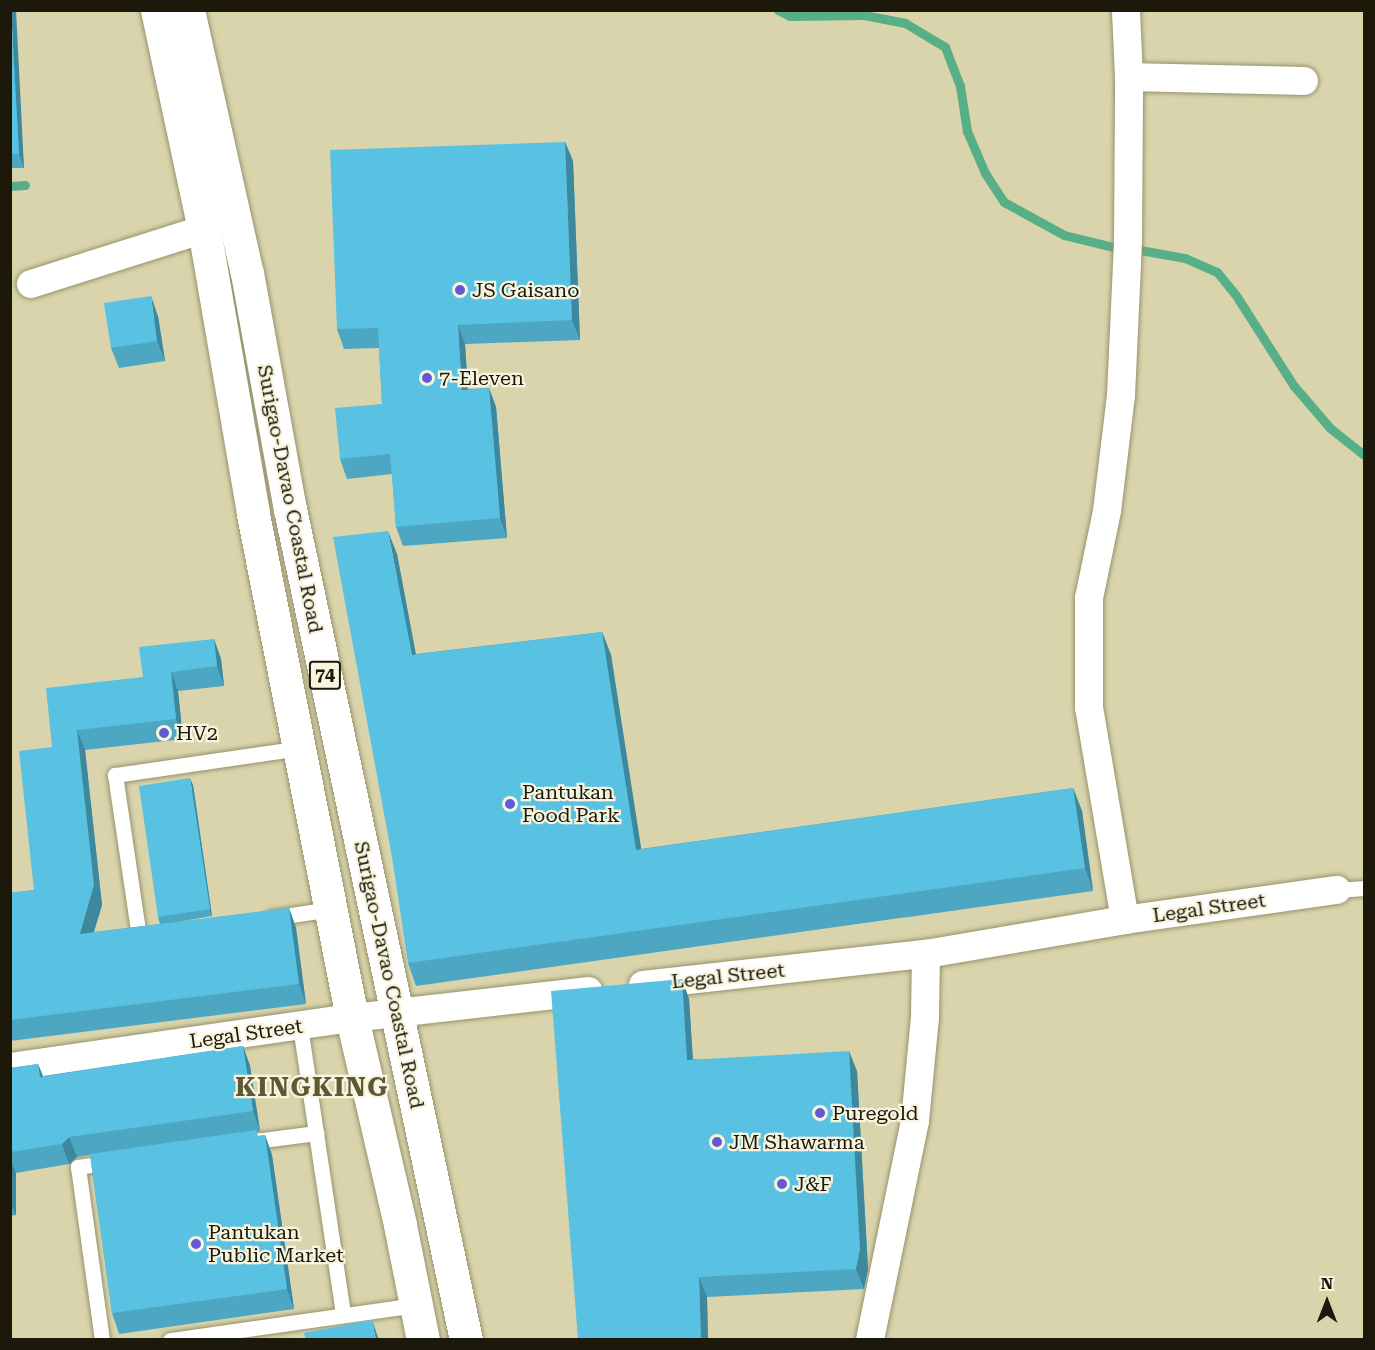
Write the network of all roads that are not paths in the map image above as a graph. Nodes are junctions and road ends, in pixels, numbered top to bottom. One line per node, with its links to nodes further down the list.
1 (157, 10): 6 (highway, Surigao-Davao Coastal Road / 74)
2 (188, 10): 7 (highway, Surigao-Davao Coastal Road / 74)
3 (1126, 10): 4 (street)
4 (1129, 77): 5 (street); 15 (street)
5 (1304, 81)
6 (204, 229): 8 (highway, Surigao-Davao Coastal Road / 74); 9 (street)
7 (247, 273): 8 (highway); 10 (highway, Surigao-Davao Coastal Road / 74)
8 (212, 279): 11 (highway, Surigao-Davao Coastal Road / 74)
9 (31, 284)
10 (290, 509): 11 (highway); 19 (highway, Surigao-Davao Coastal Road / 74)
11 (253, 514): 12 (highway, Surigao-Davao Coastal Road / 74)
12 (299, 748): 14 (highway, Surigao-Davao Coastal Road / 74); 17 (lane)
13 (1351, 889): 15 (street, Legal Street)
14 (331, 909): 16 (lane); 20 (highway, Surigao-Davao Coastal Road / 74)
15 (1125, 920): 18 (street, Legal Street)
16 (252, 921)
17 (162, 934)
18 (926, 954): 19 (street, Legal Street); 32 (street)
19 (397, 1013): 20 (street, Legal Street); 31 (highway, Surigao-Davao Coastal Road / 74)
20 (352, 1018): 21 (street, Legal Street); 26 (highway, Surigao-Davao Coastal Road / 74)
21 (300, 1026): 22 (street, Legal Street); 23 (lane)
22 (10, 1067)
23 (316, 1133): 24 (lane); 27 (lane)
24 (237, 1144)
25 (123, 1160): 28 (lane)
26 (416, 1305): 27 (lane); 30 (highway, Surigao-Davao Coastal Road / 74)
27 (343, 1315): 29 (lane)
28 (102, 1340)
29 (170, 1340)
30 (423, 1340)
31 (466, 1340)
32 (870, 1340)

